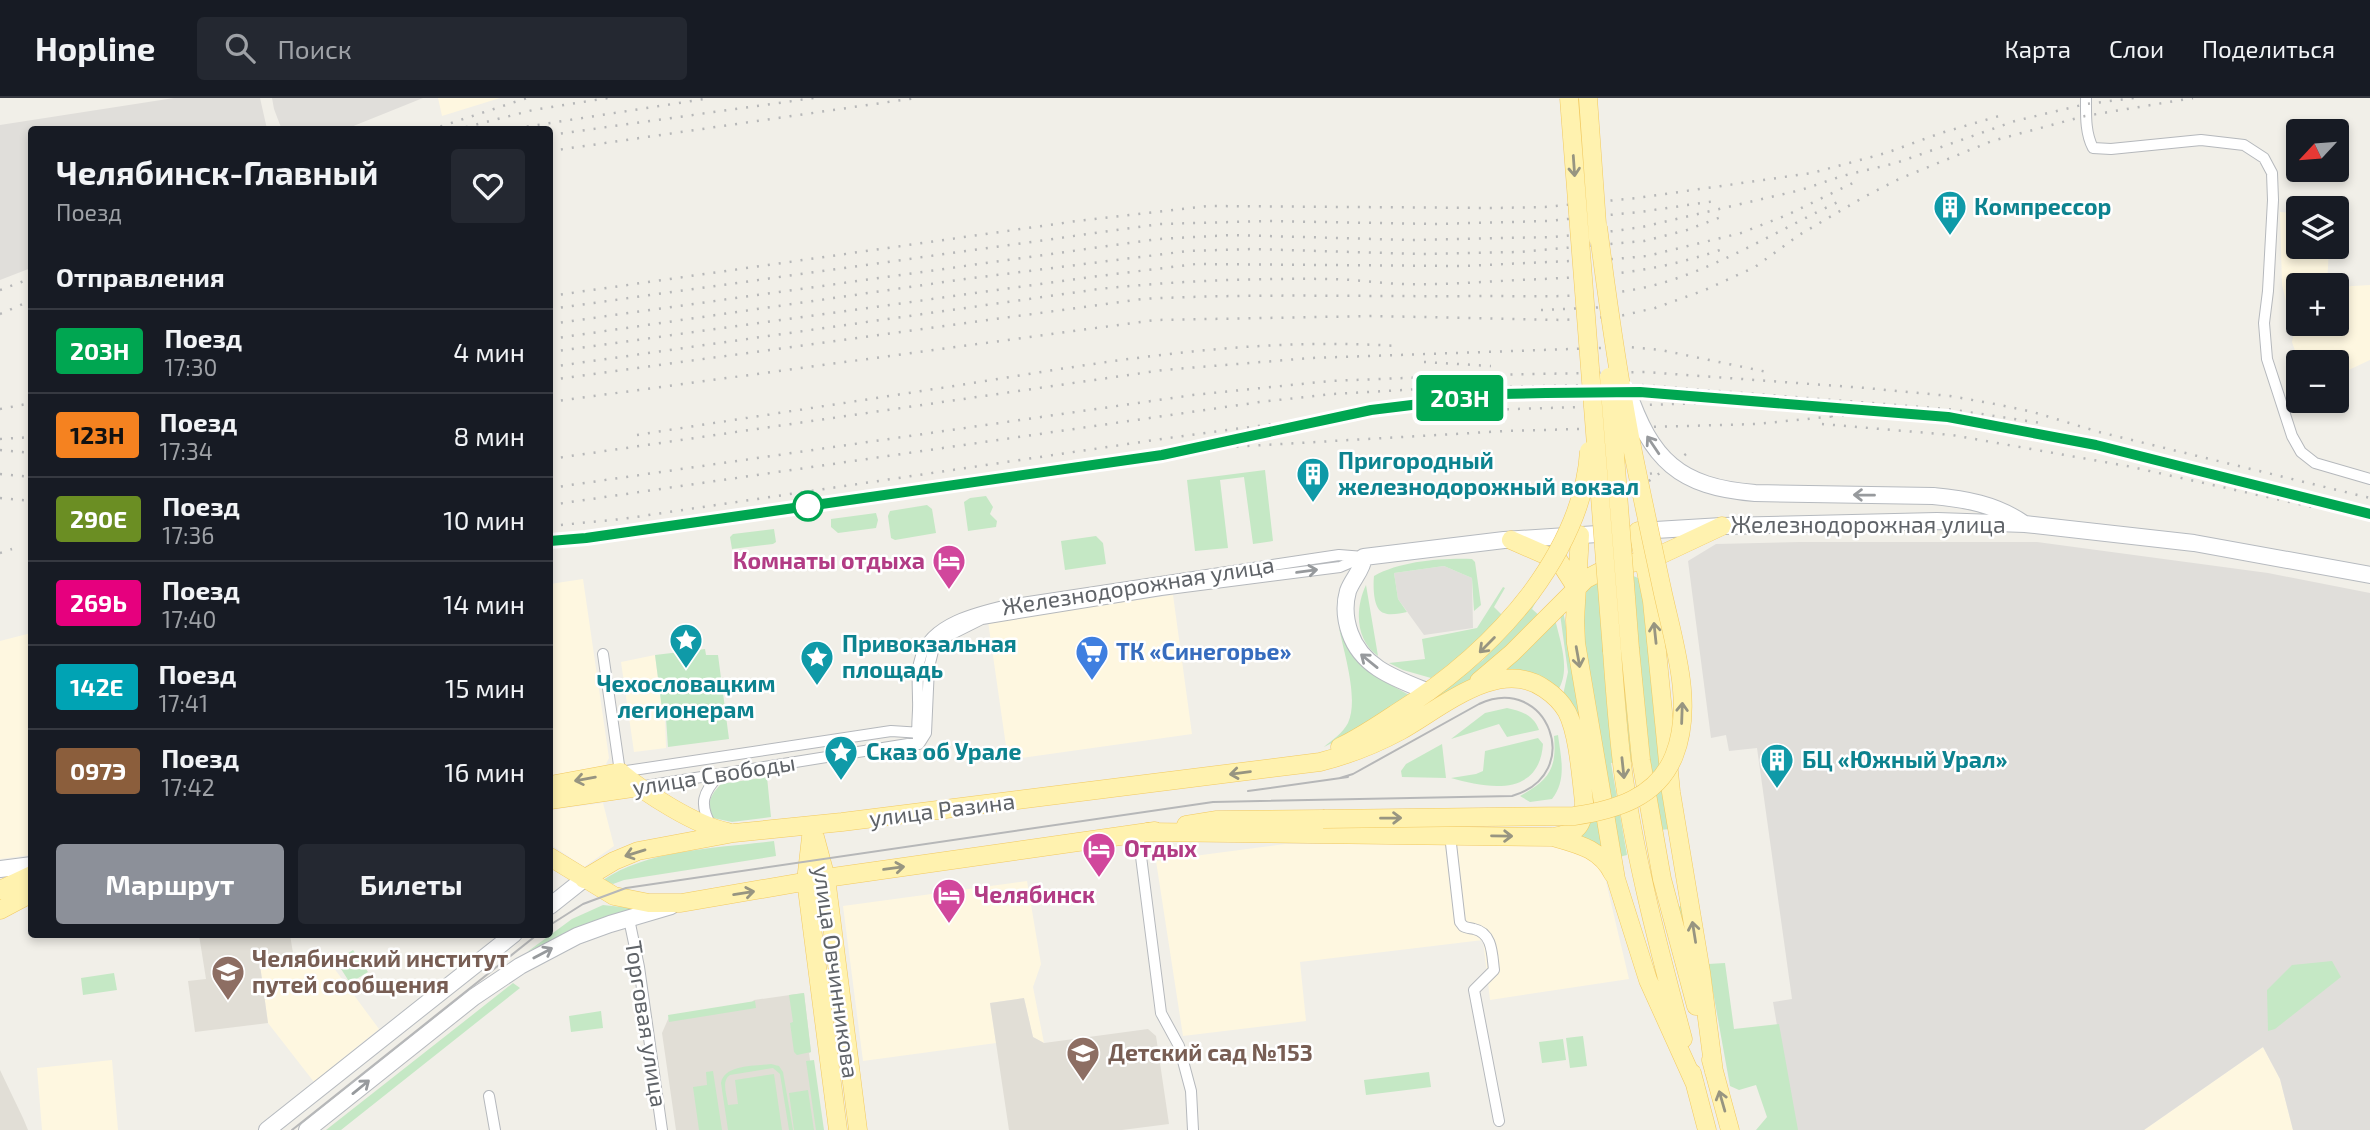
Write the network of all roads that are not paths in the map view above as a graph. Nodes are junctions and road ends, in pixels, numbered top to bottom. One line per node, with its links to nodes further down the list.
1 (1569, 98): 5 (main road, one-way to 5, bridge)
2 (1588, 98): 4 (main road, bridge)
3 (2086, 98): 7 (street)
4 (1598, 227): 6 (main road, bridge); 17 (main road, bridge)
5 (1586, 311): 17 (main road, bridge); 20 (main road, one-way to 20, bridge)
6 (1616, 357): 8 (main road, one-way to 6, bridge); 33 (main road, one-way to 6, bridge)
7 (2370, 479)
8 (2025, 524): 9 (main road, Железнодорожная улица); 15 (main road, Железнодорожная улица)
9 (1722, 526): 10 (main road, Железнодорожная улица); 14 (main road)
10 (1637, 531): 11 (main road, Железнодорожная улица); 14 (main road)
11 (1580, 535): 12 (main road, Железнодорожная улица); 16 (main road)
12 (1511, 540): 13 (main road, Железнодорожная улица); 16 (main road)
13 (1364, 557): 20 (main road, one-way to 13); 21 (street, Железнодорожная улица)
14 (1644, 561): 16 (main road); 51 (main road, one-way to 14)
15 (2370, 575)
16 (1577, 589): 19 (main road); 42 (main road, one-way to 42)
17 (1621, 650): 51 (main road); 52 (main road, one-way to 52)
18 (603, 654): 25 (street)
19 (1469, 690): 23 (main road, улица Разина); 35 (main road)
20 (1429, 692): 23 (main road)
21 (921, 732): 22 (street, улица Свободы); 24 (street, улица Свободы)
22 (756, 752): 24 (street); 25 (street, улица Свободы)
23 (1308, 762): 30 (main road, улица Разина, one-way to 30)
24 (758, 768): 26 (street, улица Свободы)
25 (620, 772): 27 (main road, улица Свободы, one-way to 27); 28 (main road)
26 (720, 774): 28 (street, улица Свободы); 31 (street)
27 (553, 784)
28 (639, 787): 29 (main road, улица Свободы); 31 (main road)
29 (553, 800)
30 (812, 826): 32 (main road, улица Разина); 40 (main road, улица Овчинникова); 43 (main road, улица Овчинникова)
31 (713, 829): 32 (main road)
32 (734, 833): 41 (main road, улица Разина, one-way to 41)
33 (1142, 833): 34 (main road); 40 (main road, one-way to 33); 61 (street)
34 (1450, 835): 35 (main road, one-way to 35); 54 (street)
35 (1553, 837): 42 (main road)
36 (553, 859): 41 (main road)
37 (28, 866): 38 (main road)
38 (0, 869)
39 (28, 877): 44 (main road)
40 (826, 877): 43 (main road); 60 (main road, улица Овчинникова)
41 (584, 879): 46 (main road); 47 (main road)
42 (1616, 879): 52 (main road)
43 (806, 881): 46 (main road, one-way to 43); 59 (main road, улица Овчинникова)
44 (0, 890)
45 (28, 895): 48 (main road)
46 (681, 903): 49 (main road)
47 (553, 904)
48 (0, 910)
49 (629, 919): 56 (main road, one-way to 49); 58 (street, Торговая улица)
50 (509, 938): 55 (main road)
51 (1714, 1072): 63 (main road, one-way to 51)
52 (1695, 1084): 62 (main road)
53 (489, 1096): 57 (street)
54 (1499, 1121)
55 (267, 1130)
56 (307, 1130)
57 (495, 1130)
58 (662, 1130)
59 (838, 1130)
60 (858, 1130)
61 (1193, 1130)
62 (1707, 1130)
63 (1730, 1130)

